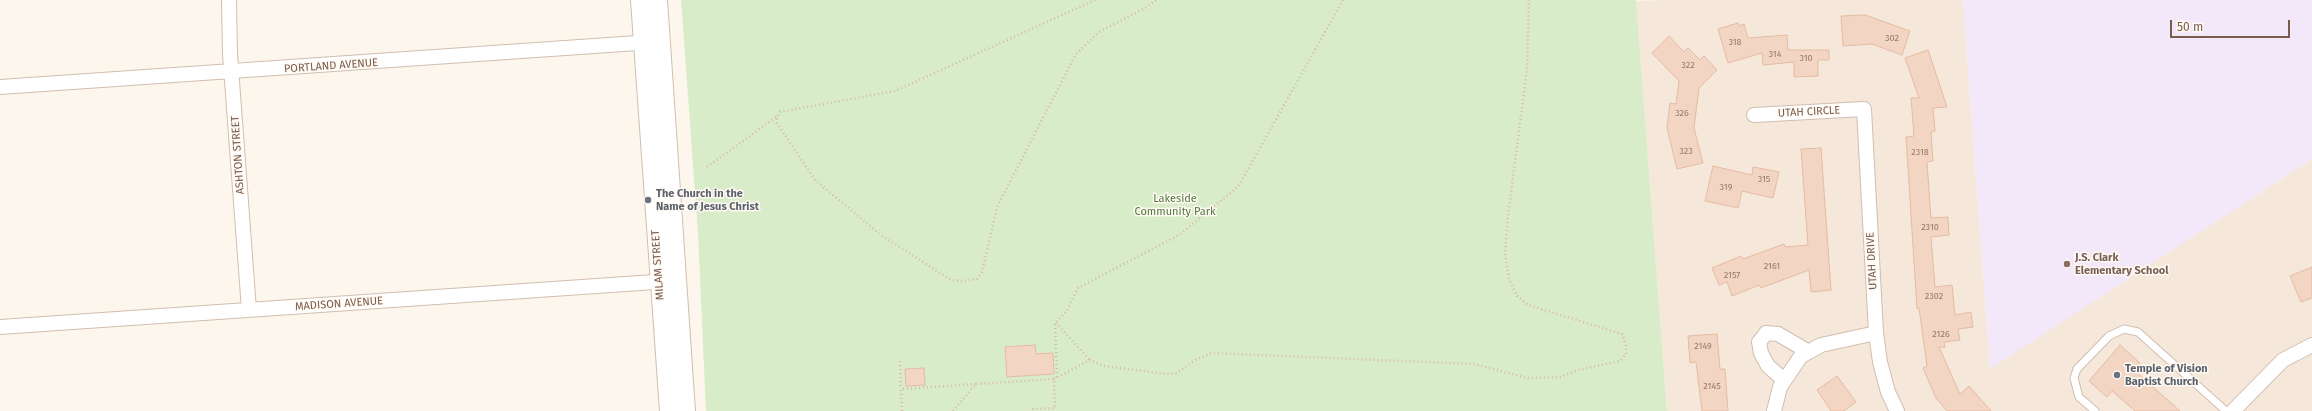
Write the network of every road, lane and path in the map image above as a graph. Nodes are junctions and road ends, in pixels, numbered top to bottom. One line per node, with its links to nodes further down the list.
1 (229, 0): 10 (street, ASHTON STREET)
2 (640, 0): 9 (street, MILAM STREET)
3 (658, 0): 8 (street, MILAM STREET)
4 (1095, 0): 14 (path)
5 (1156, 0): 14 (path)
6 (1343, 0): 18 (path)
7 (1528, 0): 24 (path)
8 (661, 42): 9 (street, PORTLAND AVENUE); 16 (street, MILAM STREET)
9 (643, 43): 10 (street, PORTLAND AVENUE); 16 (street, MILAM STREET)
10 (232, 72): 11 (street, PORTLAND AVENUE); 17 (street, ASHTON STREET)
11 (0, 87)
12 (1864, 108): 13 (street, UTAH CIRCLE); 20 (street, UTAH DRIVE)
13 (1754, 115)
14 (777, 117): 15 (path)
15 (707, 167)
16 (668, 281): 17 (street, MADISON AVENUE); 29 (street, MILAM STREET); 30 (street, MILAM STREET)
17 (249, 310): 19 (street, MADISON AVENUE)
18 (1055, 323): 24 (path); 25 (path)
19 (0, 327)
20 (1876, 333): 22 (street); 35 (street, UTAH DRIVE)
21 (2312, 345): 38 (street)
22 (1809, 352): 26 (street); 26 (street)
23 (900, 360): 28 (path)
24 (1090, 360): 25 (path)
25 (1056, 378): 27 (path); 33 (path)
26 (1784, 380): 34 (street)
27 (976, 384): 28 (path); 32 (path)
28 (901, 389): 31 (path)
29 (669, 411)
30 (686, 411)
31 (902, 411)
32 (953, 411)
33 (1033, 411)
34 (1774, 411)
35 (1897, 411)
36 (2095, 411): 37 (lane)
37 (2226, 411)
38 (2233, 411)

